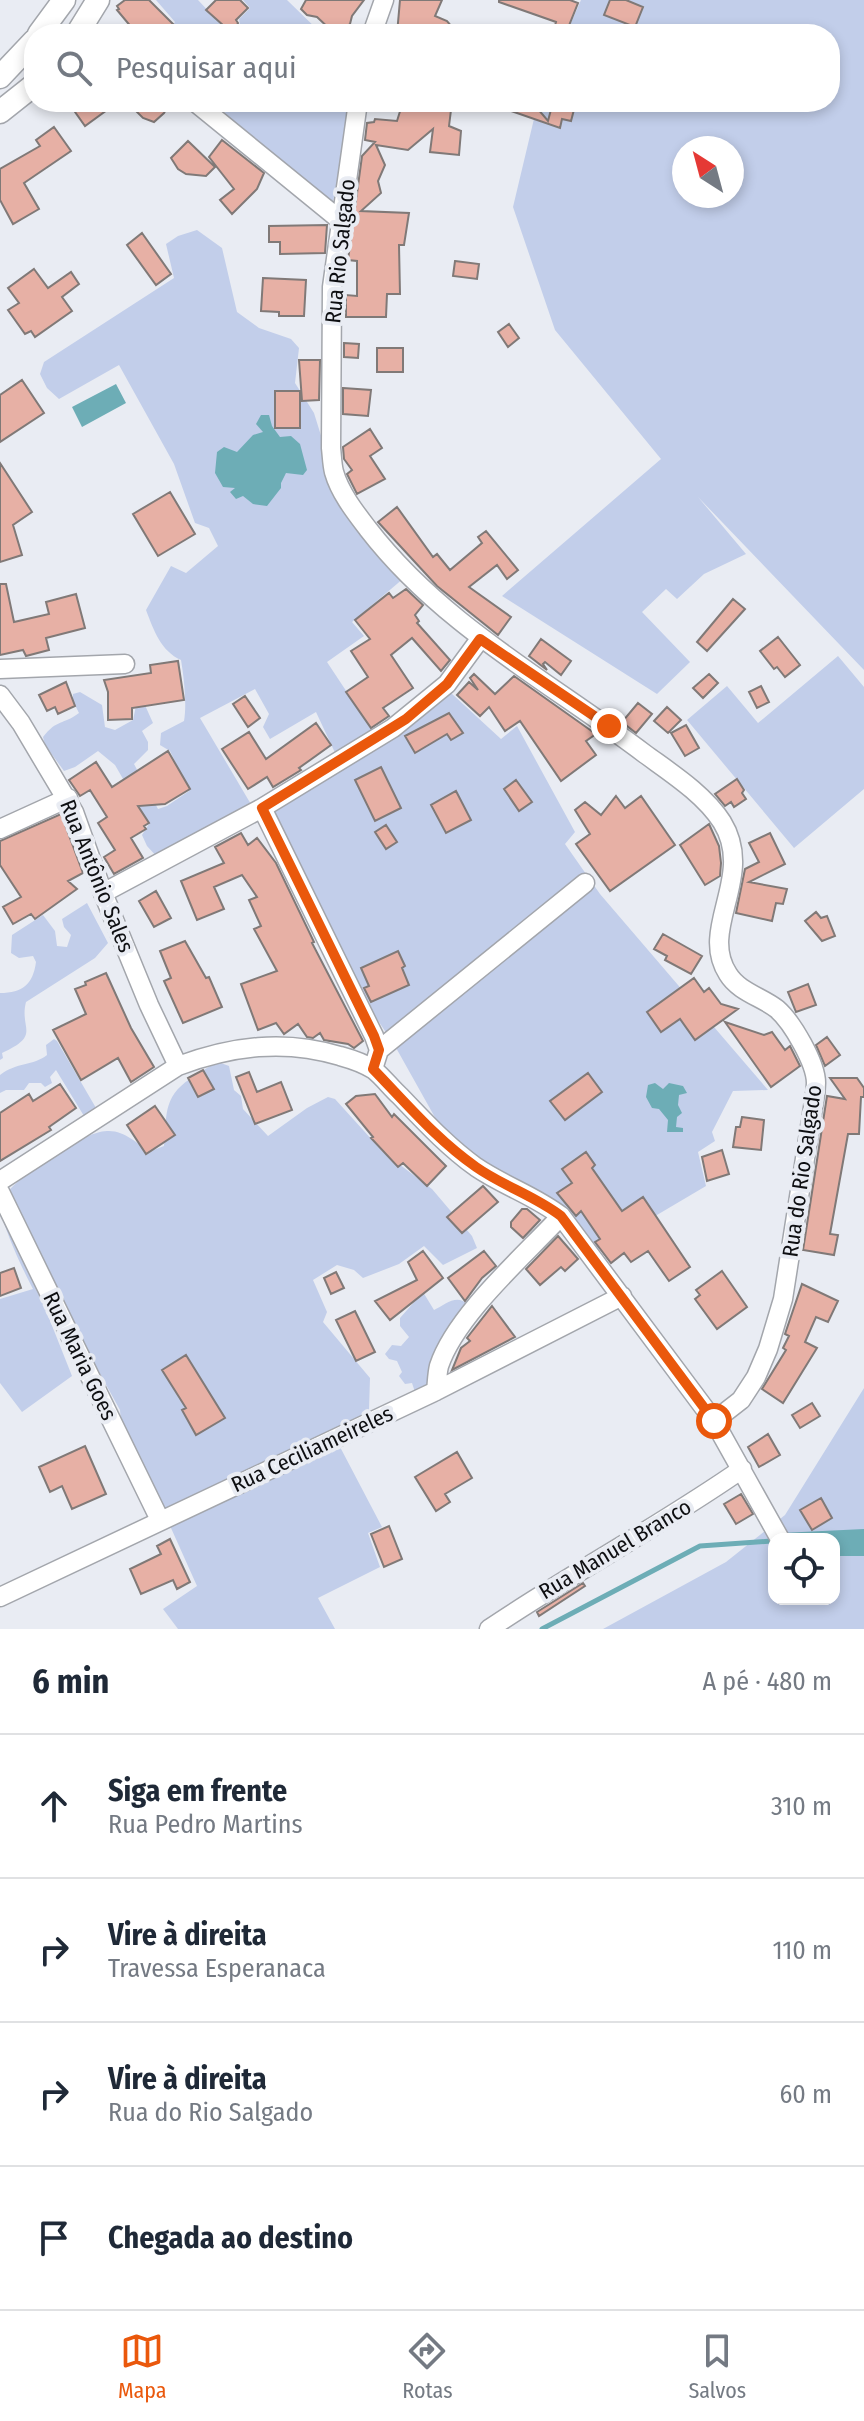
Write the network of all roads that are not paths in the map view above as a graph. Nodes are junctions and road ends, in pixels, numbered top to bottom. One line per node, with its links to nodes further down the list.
1 (64, 0): 4 (main road)
2 (98, 0): 5 (main road)
3 (384, 0): 6 (street)
4 (46, 24)
5 (83, 24)
6 (376, 24)
7 (24, 52): 8 (main road)
8 (0, 77)
9 (24, 93): 10 (main road)
10 (0, 112)
11 (207, 112): 13 (street)
12 (356, 112): 13 (street, Rua Rio Salgado)
13 (340, 220): 14 (street, Rua Rio Salgado)
14 (331, 448): 15 (street, Rua do Rio Salgado)
15 (480, 639): 20 (street); 32 (street, Rua do Rio Salgado)
16 (125, 664): 17 (street)
17 (0, 669)
18 (0, 695): 19 (street, Rua Antônio Sales)
19 (68, 798): 21 (street); 23 (street, Rua Antônio Sales)
20 (262, 808): 23 (street); 24 (street)
21 (0, 829)
22 (585, 883): 24 (street)
23 (103, 893): 25 (street, Rua Antônio Sales)
24 (379, 1050): 26 (street)
25 (178, 1066): 26 (street); 27 (street)
26 (373, 1069): 29 (street)
27 (0, 1181)
28 (0, 1192): 34 (street, Rua Maria Goes)
29 (561, 1216): 30 (street); 31 (street)
30 (622, 1296): 31 (street, Rua Ceciliameireles); 32 (street)
31 (436, 1391): 34 (street, Rua Ceciliameireles)
32 (714, 1421): 33 (street)
33 (742, 1469): 35 (street); 37 (street, Rua Manuel Branco)
34 (160, 1520): 36 (street, Rua Ceciliameireles)
35 (777, 1533)
36 (0, 1597)
37 (489, 1629)

